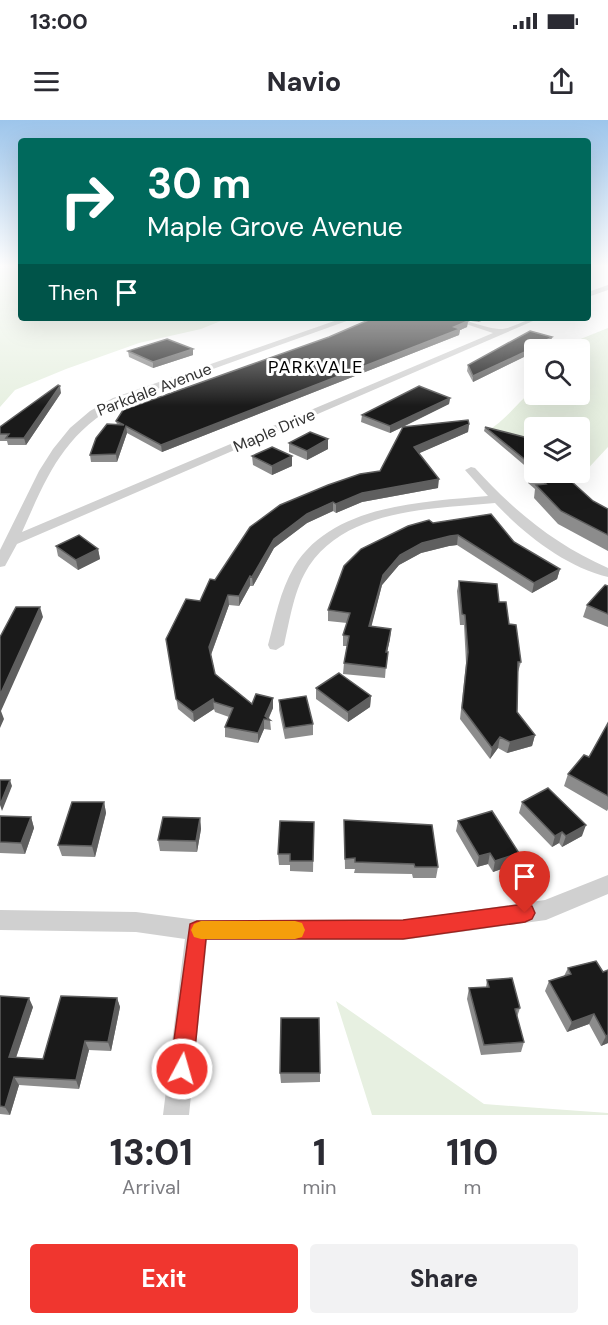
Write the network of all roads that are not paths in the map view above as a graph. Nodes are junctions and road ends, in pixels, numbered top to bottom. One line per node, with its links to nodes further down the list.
1 (342, 321): 7 (street, Parkdale Avenue)
2 (462, 321): 4 (street)
3 (529, 321): 4 (street, Maple Drive)
4 (502, 333): 7 (street, Maple Drive)
5 (471, 470): 6 (street)
6 (496, 499): 9 (street); 10 (street)
7 (12, 541): 8 (street, Parkdale Avenue)
8 (0, 563)
9 (608, 573)
10 (276, 645)
11 (608, 884): 13 (street)
12 (0, 920): 13 (street)
13 (197, 930): 14 (street)
14 (176, 1115)

